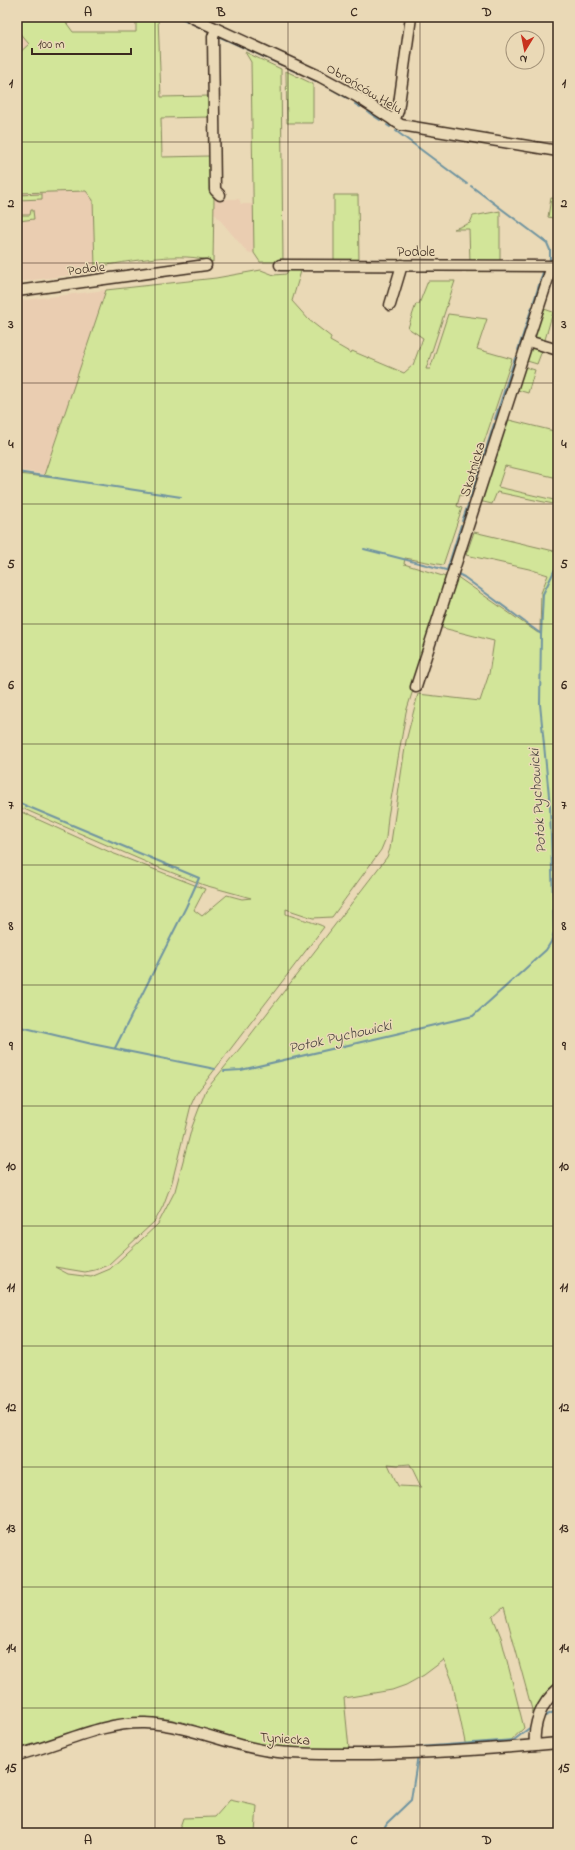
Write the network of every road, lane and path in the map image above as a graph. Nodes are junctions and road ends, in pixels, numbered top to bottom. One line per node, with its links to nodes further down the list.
1 (191, 17): 3 (street, Obrońców Helu)
2 (411, 17): 4 (street)
3 (216, 29): 4 (street, Obrońców Helu); 6 (street)
4 (394, 121): 5 (street, Obrońców Helu)
5 (558, 151)
6 (220, 195)
7 (206, 265): 11 (street, Podole)
8 (280, 265): 9 (street, Podole)
9 (402, 265): 10 (street, Podole); 12 (street)
10 (555, 265): 13 (street, Skotnicka)
11 (17, 291)
12 (390, 305)
13 (528, 341): 14 (street); 15 (street, Skotnicka)
14 (558, 350)
15 (416, 687)
16 (558, 1689): 18 (street)
17 (558, 1743): 18 (street, Tyniecka)
18 (535, 1745): 19 (street, Tyniecka)
19 (17, 1755)

